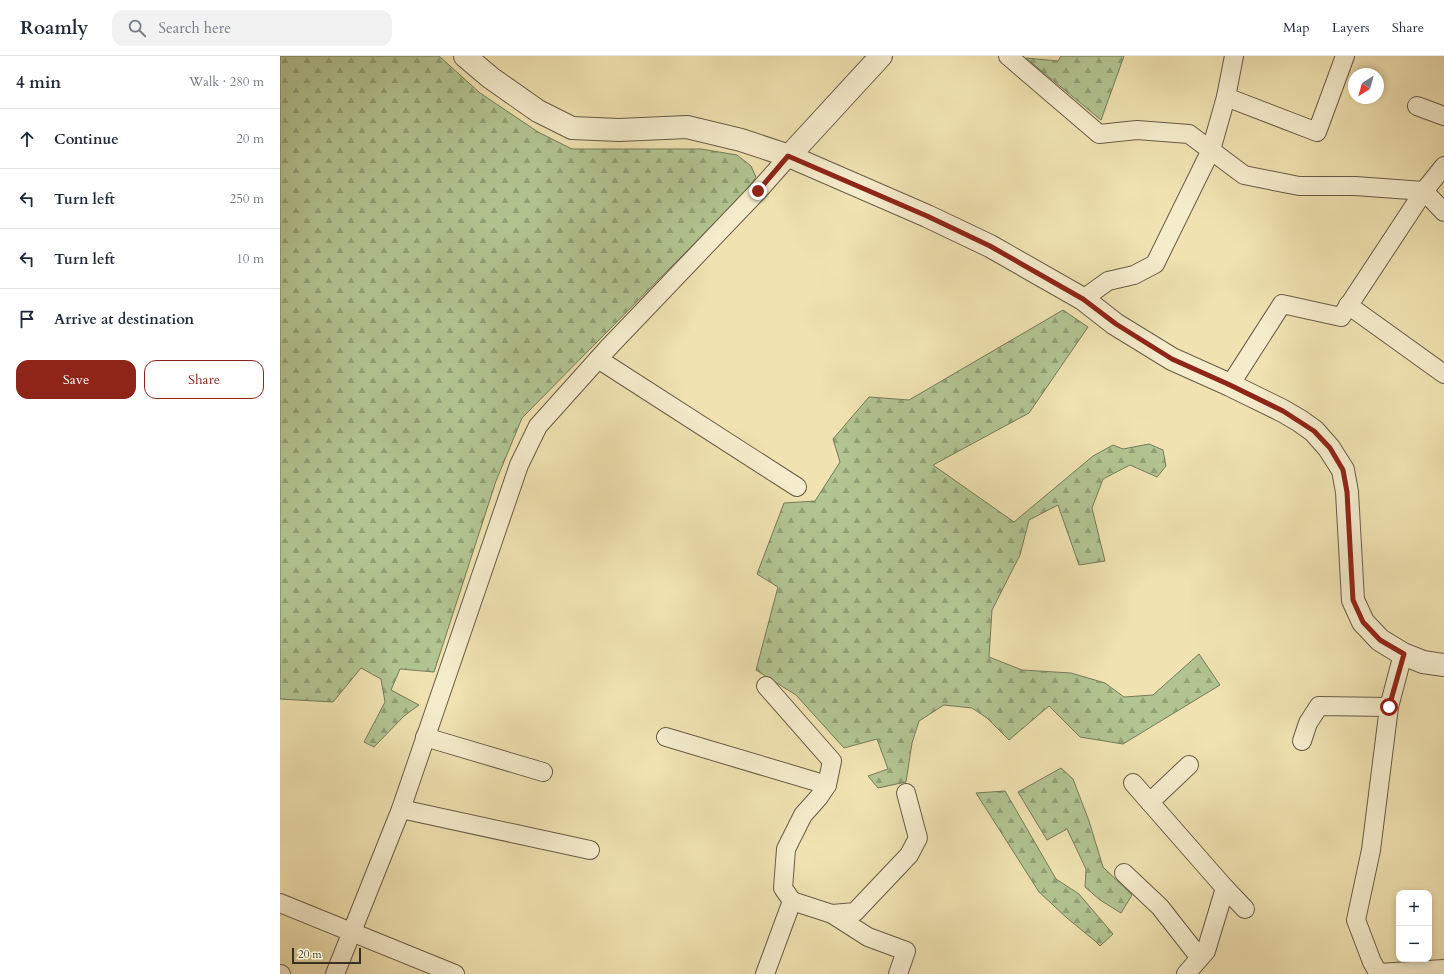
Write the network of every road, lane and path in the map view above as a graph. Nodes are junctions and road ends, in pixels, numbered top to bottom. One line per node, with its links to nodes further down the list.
1 (465, 56): 10 (street)
2 (881, 56): 10 (street)
3 (1008, 56): 9 (street)
4 (1234, 56): 6 (street)
5 (1345, 56): 6 (street)
6 (1226, 97): 9 (street)
7 (1417, 106): 8 (street)
8 (1444, 116)
9 (1211, 150): 12 (street); 14 (street)
10 (788, 156): 14 (street); 16 (street)
11 (1444, 166): 12 (street)
12 (1424, 191): 13 (street); 15 (street)
13 (1444, 212)
14 (1083, 299): 18 (street)
15 (1348, 306): 17 (street); 18 (street)
16 (598, 359): 19 (street); 24 (street)
17 (1444, 374)
18 (1230, 385): 20 (street)
19 (796, 487)
20 (1404, 654): 21 (street); 23 (street)
21 (1444, 665)
22 (766, 686): 30 (street)
23 (1389, 707): 26 (street); 44 (street)
24 (426, 737): 28 (street); 33 (street)
25 (666, 737): 30 (street)
26 (1302, 741)
27 (1189, 765): 32 (street)
28 (543, 772)
29 (1133, 783): 32 (street)
30 (827, 785): 37 (street)
31 (906, 793): 40 (street)
32 (1150, 802): 36 (street)
33 (401, 809): 34 (street); 41 (street)
34 (590, 850)
35 (1124, 873): 42 (street)
36 (1226, 888): 39 (street); 42 (street)
37 (792, 901): 40 (street); 47 (street)
38 (280, 903): 41 (street)
39 (1245, 909)
40 (832, 914): 48 (street)
41 (352, 933): 45 (street); 46 (street)
42 (1200, 958): 49 (street)
43 (1444, 968): 44 (street)
44 (1379, 973)
45 (335, 974)
46 (455, 974)
47 (765, 974)
48 (898, 974)
49 (1186, 974)

